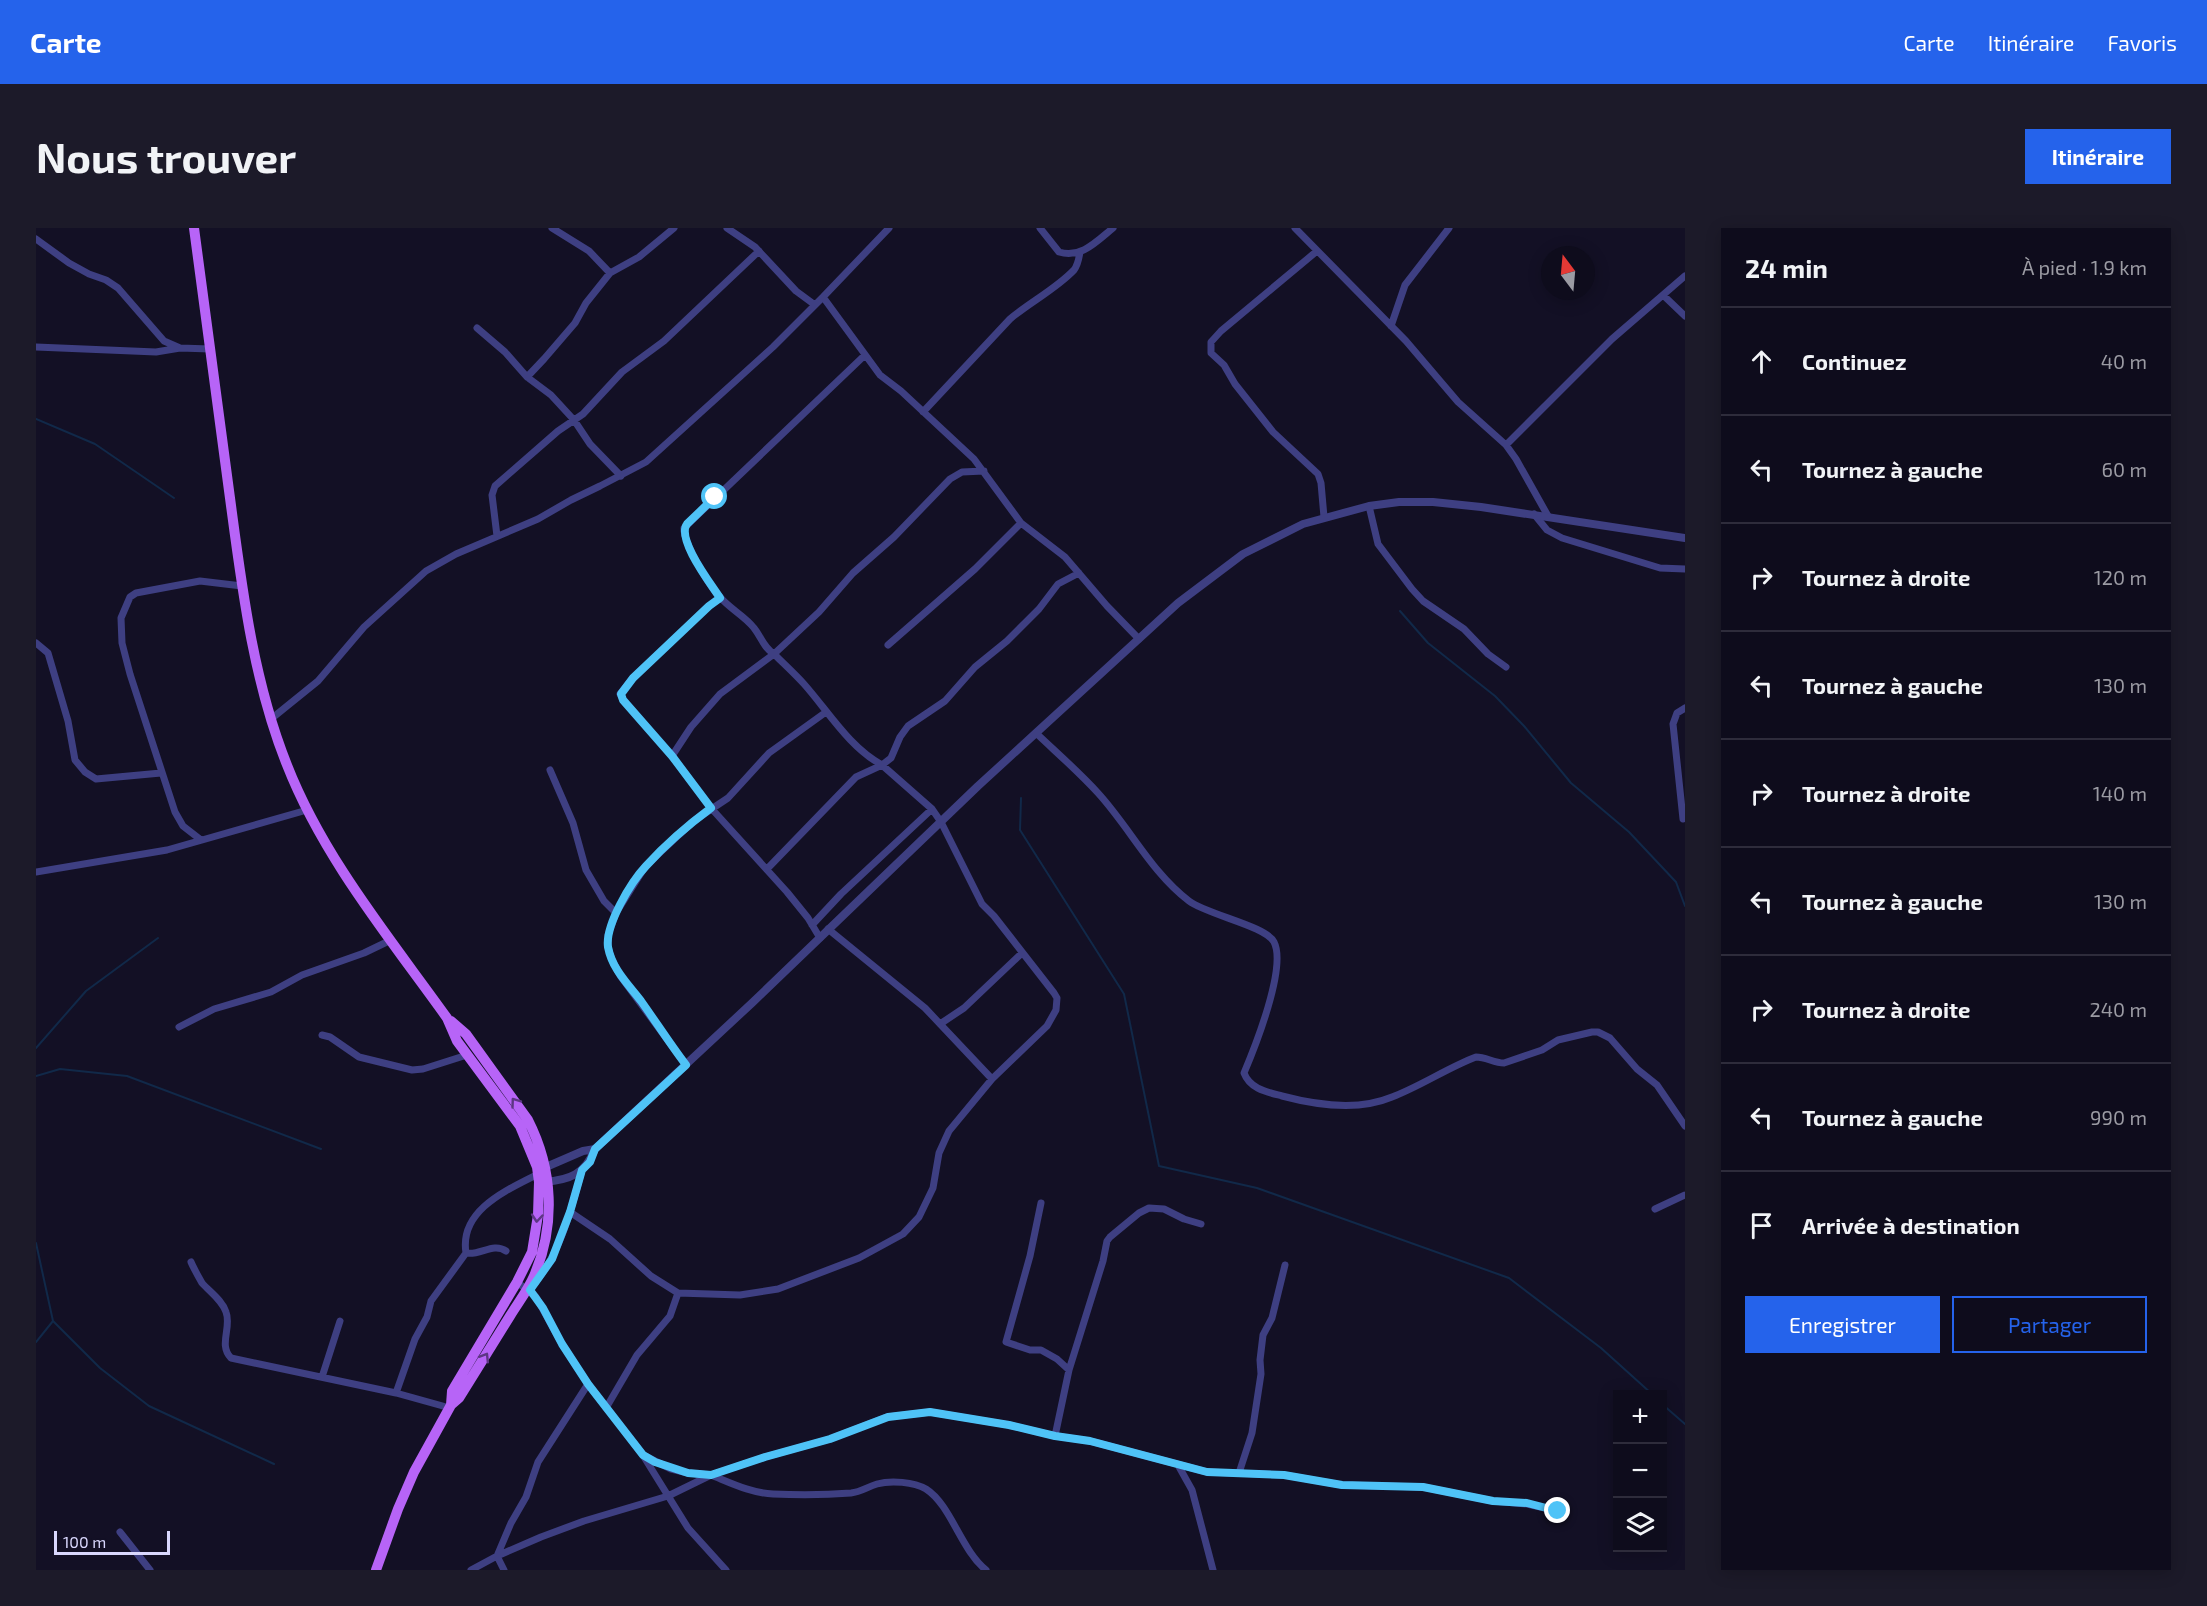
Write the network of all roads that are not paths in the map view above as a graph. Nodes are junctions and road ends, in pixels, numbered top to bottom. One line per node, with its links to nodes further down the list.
1 (194, 228): 24 (main road)
2 (552, 228): 14 (street)
3 (674, 228): 14 (street)
4 (727, 228): 11 (street)
5 (889, 228): 17 (street)
6 (1040, 228): 13 (street)
7 (1113, 228): 13 (street)
8 (1295, 228): 12 (street)
9 (1449, 228): 20 (street)
10 (36, 239): 23 (street)
11 (759, 250): 18 (street); 28 (street)
12 (1317, 251): 20 (street); 35 (street)
13 (1080, 252): 27 (street)
14 (610, 273): 26 (street)
15 (1685, 276): 16 (street)
16 (1663, 295): 19 (street); 29 (street)
17 (823, 297): 18 (street); 25 (street)
18 (815, 305): 31 (street)
19 (1685, 316)
20 (1391, 326): 29 (street)
21 (477, 328): 26 (street)
22 (36, 347): 23 (street)
23 (180, 348): 24 (street)
24 (210, 349): 41 (main road)
25 (865, 355): 27 (street); 42 (street)
26 (527, 377): 28 (street)
27 (923, 412): 30 (street)
28 (574, 420): 31 (street); 37 (street)
29 (1506, 445): 34 (street)
30 (984, 471): 36 (street); 46 (street)
31 (621, 476): 37 (street)
32 (1369, 506): 33 (street); 35 (street); 47 (street)
33 (1534, 514): 34 (street); 39 (street)
34 (1548, 516): 38 (street)
35 (1324, 518): 43 (street)
36 (1021, 523): 40 (street); 45 (street)
37 (497, 536): 50 (street)
38 (1685, 537)
39 (1685, 569)
40 (1079, 573): 43 (street); 53 (street)
41 (242, 586): 50 (main road); 55 (street)
42 (720, 598): 46 (street); 52 (street)
43 (1138, 639): 51 (street)
44 (36, 643): 55 (street)
45 (888, 645)
46 (774, 654): 49 (street); 52 (street)
47 (1506, 667)
48 (1685, 708): 59 (street)
49 (826, 712): 53 (street); 56 (street)
50 (271, 719): 58 (main road)
51 (1036, 733): 60 (street); 77 (street)
52 (672, 756): 56 (street)
53 (882, 765): 57 (street); 62 (street)
54 (550, 770): 64 (street)
55 (161, 773): 61 (street)
56 (711, 808): 62 (street); 64 (street)
57 (932, 809): 60 (street); 65 (street)
58 (307, 810): 61 (street); 68 (main road)
59 (1683, 819)
60 (941, 822): 66 (street); 69 (street)
61 (201, 840): 63 (street)
62 (767, 869): 65 (street)
63 (36, 872)
64 (616, 913): 75 (street)
65 (812, 924): 67 (street)
66 (828, 929): 67 (street); 71 (street)
67 (820, 938): 75 (street)
68 (391, 940): 70 (main road); 72 (street)
69 (1022, 952): 71 (street); 76 (street)
70 (447, 1018): 74 (main road); 80 (main road, one-way to 70)
71 (940, 1024): 76 (street)
72 (179, 1027)
73 (322, 1035): 74 (street)
74 (467, 1055): 80 (main road)
75 (686, 1065): 78 (street)
76 (992, 1079): 92 (street)
77 (1685, 1126)
78 (595, 1149): 79 (street); 80 (street)
79 (582, 1170): 80 (street); 84 (street)
80 (542, 1174): 87 (street); 90 (main road, one-way to 90); 91 (main road)
81 (1685, 1195): 83 (street)
82 (1041, 1203): 94 (street)
83 (1655, 1209)
84 (570, 1212): 91 (street); 92 (street)
85 (1201, 1224): 94 (street)
86 (506, 1251): 87 (street)
87 (466, 1253): 97 (street)
88 (191, 1262): 95 (street)
89 (1285, 1265): 103 (street)
90 (517, 1281): 91 (street); 98 (main road)
91 (528, 1289): 96 (street); 98 (main road, one-way to 91)
92 (678, 1293): 99 (street)
93 (340, 1321): 95 (street)
94 (1069, 1370): 100 (street)
95 (322, 1377): 97 (street)
96 (588, 1384): 99 (street); 108 (street)
97 (396, 1393): 98 (street)
98 (450, 1407): 110 (main road)
99 (606, 1408): 101 (street)
100 (1055, 1436): 102 (street); 104 (street)
101 (643, 1455): 104 (street); 105 (street)
102 (1178, 1465): 103 (street); 115 (street)
103 (1239, 1473): 106 (street)
104 (711, 1475): 105 (street); 114 (street)
105 (668, 1496): 108 (street); 113 (street)
106 (1558, 1511)
107 (120, 1532): 109 (street)
108 (497, 1556): 111 (street); 112 (street)
109 (150, 1570)
110 (376, 1570)
111 (471, 1570)
112 (504, 1570)
113 (726, 1570)
114 (986, 1570)
115 (1213, 1570)

